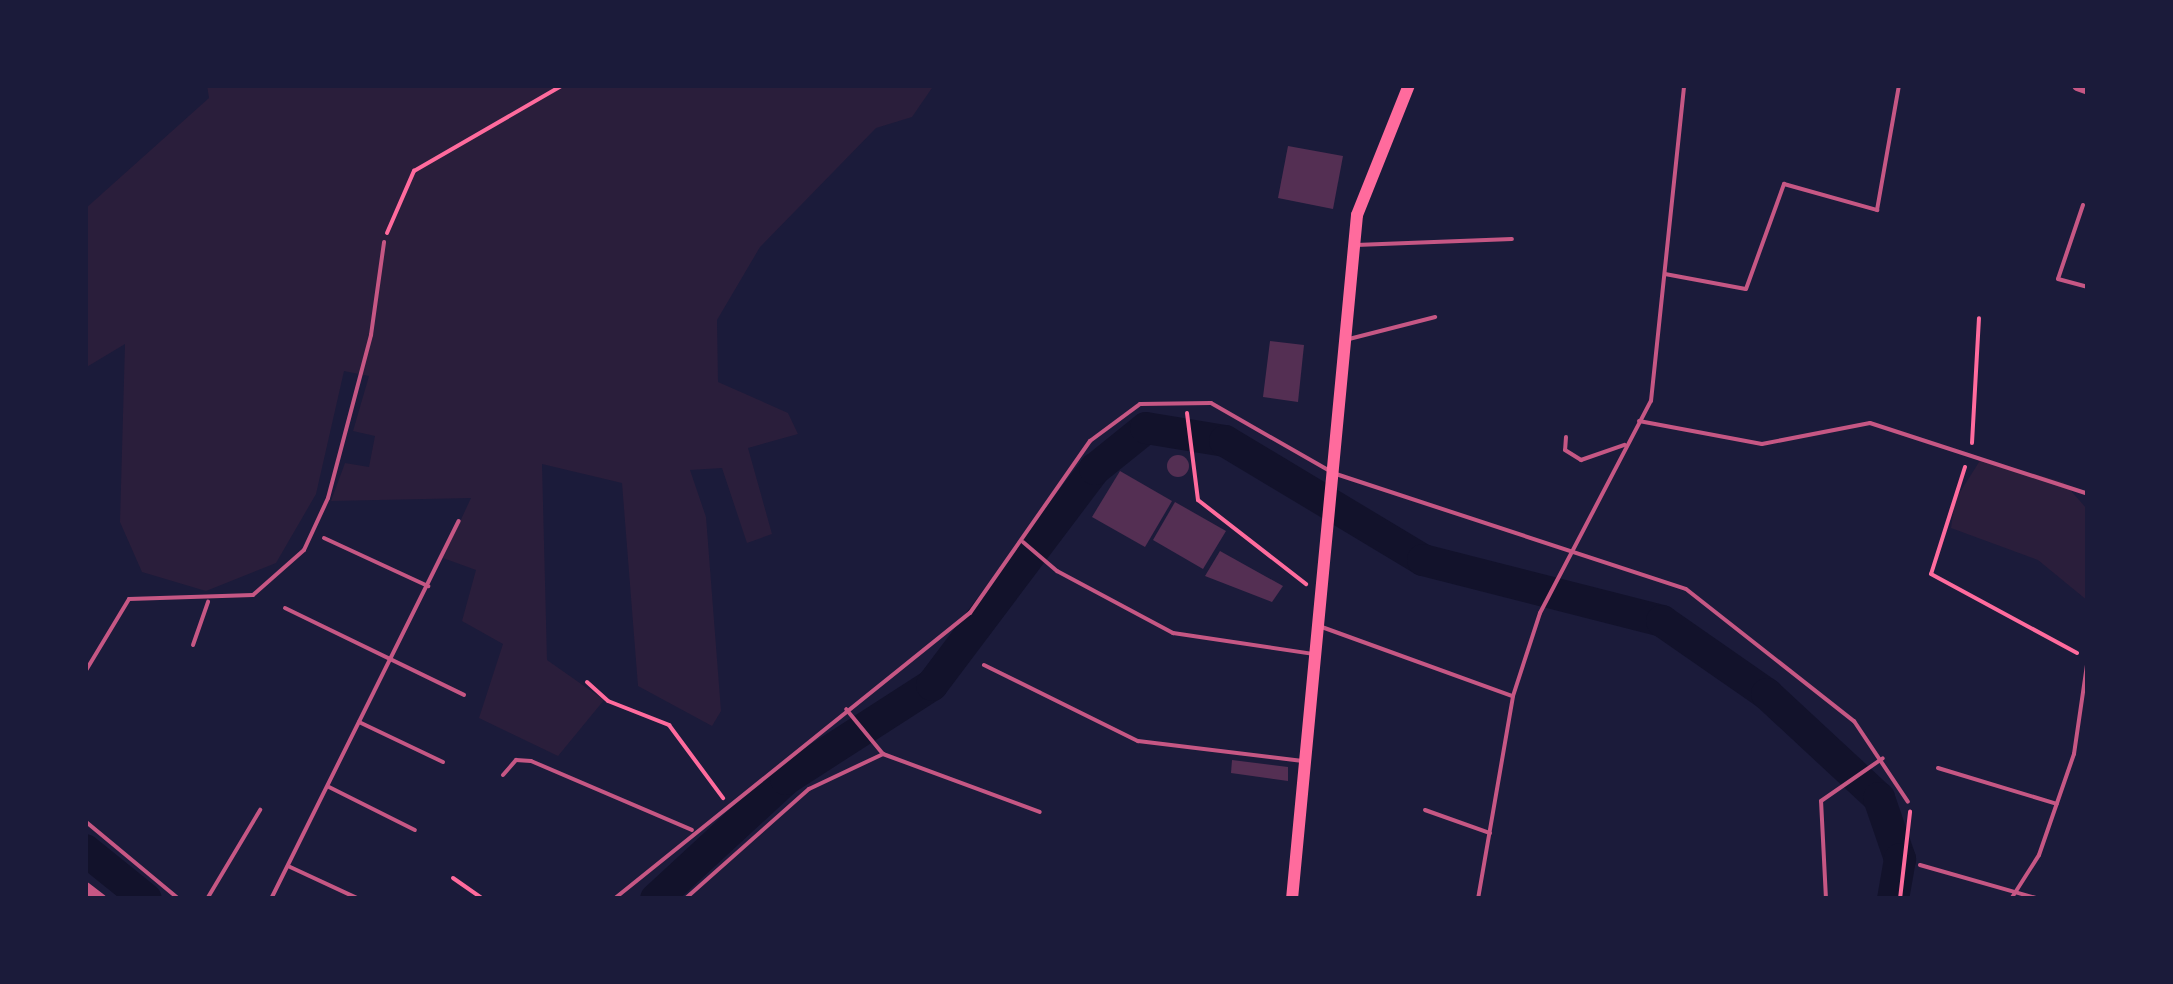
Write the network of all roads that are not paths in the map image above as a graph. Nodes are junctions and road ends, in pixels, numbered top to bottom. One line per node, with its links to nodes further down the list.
1 (1409, 85): 9 (main road)
2 (1684, 85): 10 (lane)
3 (1899, 85): 10 (lane)
4 (2077, 85): 5 (street)
5 (2088, 89)
6 (2083, 205): 11 (lane)
7 (1512, 238): 9 (lane)
8 (384, 242): 24 (lane)
9 (1353, 245): 13 (main road)
10 (1664, 274): 14 (lane)
11 (2088, 288)
12 (1436, 318): 13 (lane)
13 (1340, 343): 17 (main road)
14 (1639, 422): 16 (lane); 18 (lane)
15 (1566, 437): 16 (lane)
16 (1624, 445): 22 (lane)
17 (1327, 470): 21 (lane); 22 (lane); 26 (main road)
18 (2088, 494)
19 (460, 521): 23 (lane)
20 (324, 538): 23 (lane)
21 (1023, 542): 28 (lane); 35 (lane)
22 (1571, 552): 34 (lane); 38 (lane)
23 (428, 586): 30 (lane)
24 (208, 602): 27 (lane); 32 (lane)
25 (286, 608): 30 (lane)
26 (1315, 624): 28 (main road); 34 (lane)
27 (193, 645)
28 (1314, 654): 39 (main road)
29 (2085, 657): 45 (lane)
30 (391, 658): 33 (lane); 36 (lane)
31 (984, 665): 39 (lane)
32 (85, 672)
33 (464, 695)
34 (1513, 696): 52 (lane)
35 (846, 709): 37 (lane); 51 (lane)
36 (359, 722): 40 (lane); 43 (lane)
37 (884, 754): 48 (lane); 63 (lane)
38 (1883, 758): 44 (lane); 66 (lane)
39 (1304, 761): 64 (main road)
40 (443, 762)
41 (1938, 768): 45 (lane)
42 (503, 774): 51 (lane)
43 (328, 786): 50 (lane); 54 (lane)
44 (1908, 802)
45 (2056, 804): 56 (lane)
46 (260, 810): 59 (lane)
47 (1425, 810): 52 (lane)
48 (1040, 812)
49 (85, 822): 58 (lane)
50 (415, 830)
51 (692, 830): 62 (lane)
52 (1490, 833): 65 (lane)
53 (1920, 865): 56 (lane)
54 (288, 866): 60 (lane); 61 (lane)
55 (85, 887): 57 (street)
56 (2018, 887): 67 (lane); 68 (lane)
57 (100, 899)
58 (178, 899)
59 (207, 899)
60 (272, 899)
61 (358, 899)
62 (614, 899)
63 (685, 899)
64 (1292, 899)
65 (1478, 899)
66 (1826, 899)
67 (2011, 899)
68 (2038, 899)

